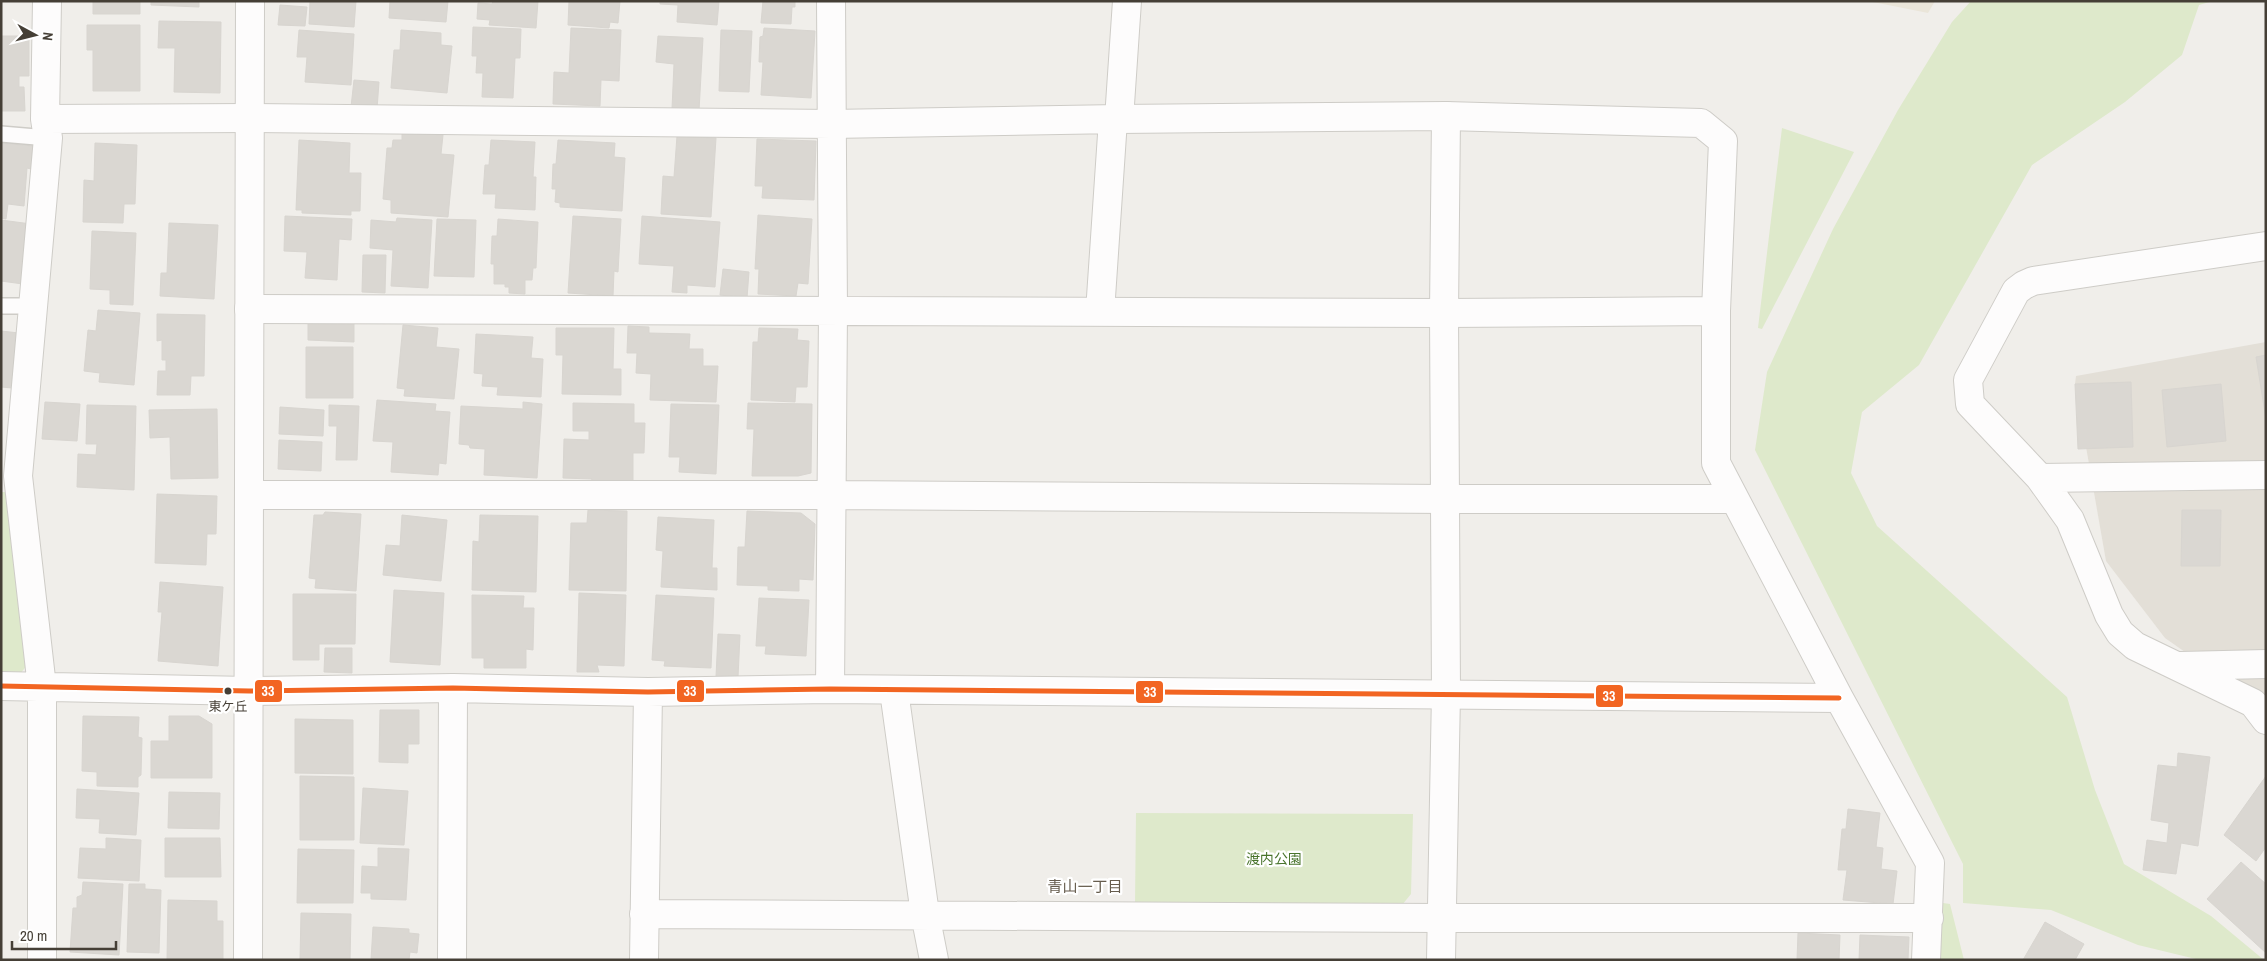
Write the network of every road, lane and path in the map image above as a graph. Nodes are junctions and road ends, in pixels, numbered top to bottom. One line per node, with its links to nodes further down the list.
1 (48, 1): 9 (street)
2 (250, 1): 6 (street)
3 (831, 1): 8 (street)
4 (1127, 1): 7 (street)
5 (1446, 116): 7 (street); 15 (street); 18 (street)
6 (250, 118): 8 (street); 9 (street); 14 (street)
7 (1116, 119): 8 (street); 17 (street)
8 (832, 124): 16 (street)
9 (46, 128): 10 (lane); 13 (street)
10 (1, 134)
11 (2266, 246): 21 (street)
12 (1, 306): 13 (lane)
13 (33, 306): 20 (street)
14 (249, 309): 16 (street); 23 (street)
15 (1716, 310): 18 (street); 24 (street)
16 (833, 312): 17 (street); 22 (street)
17 (1100, 312): 18 (street)
18 (1444, 313): 25 (street)
19 (2266, 475): 21 (street)
20 (9, 477): 29 (street)
21 (2040, 478): 27 (street)
22 (832, 494): 23 (street); 25 (street); 31 (street)
23 (250, 495): 32 (street)
24 (1734, 498): 25 (street); 36 (street)
25 (1446, 499): 35 (street)
26 (2266, 664): 27 (street)
27 (2177, 666): 37 (street)
28 (1, 686): 29 (street)
29 (42, 687): 32 (street); 42 (street)
30 (453, 688): 32 (street); 34 (street); 44 (street)
31 (830, 689): 33 (street); 34 (street)
32 (249, 691): 43 (street)
33 (894, 691): 35 (street); 39 (street)
34 (648, 692): 38 (street)
35 (1446, 693): 36 (street); 40 (street)
36 (1839, 698): 41 (street)
37 (2266, 720)
38 (644, 914): 39 (street); 45 (street)
39 (925, 914): 40 (street); 46 (street)
40 (1440, 918): 41 (street); 47 (street)
41 (1929, 918): 48 (street)
42 (42, 960)
43 (248, 960)
44 (452, 960)
45 (644, 960)
46 (934, 960)
47 (1441, 960)
48 (1926, 960)

